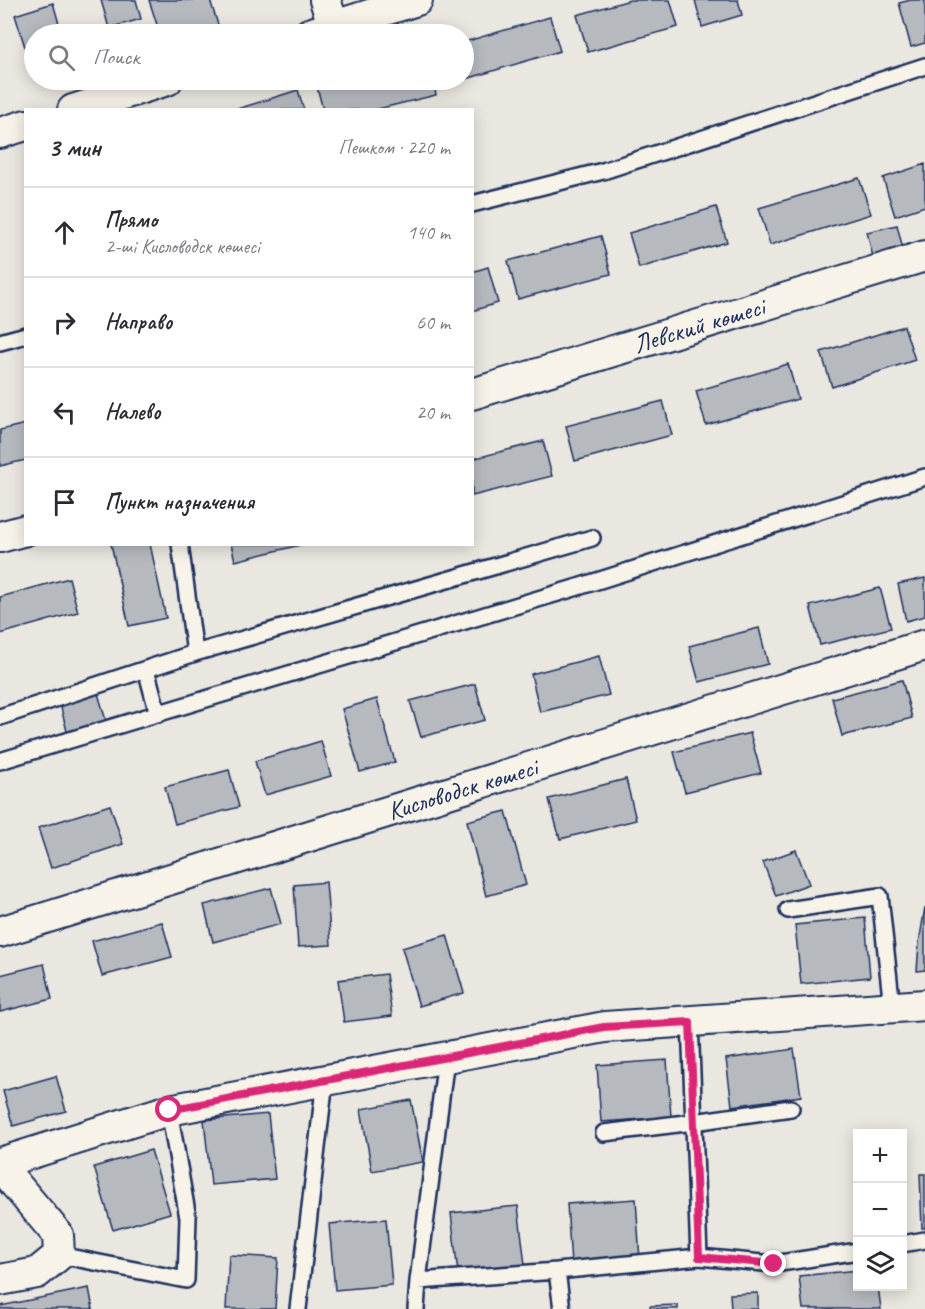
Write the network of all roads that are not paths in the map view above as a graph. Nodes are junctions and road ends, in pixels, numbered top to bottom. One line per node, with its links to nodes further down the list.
1 (417, 0): 2 (street)
2 (322, 20)
3 (925, 66): 8 (lane)
4 (135, 90): 5 (street)
5 (78, 108)
6 (24, 125): 7 (street)
7 (0, 133)
8 (474, 203)
9 (925, 256): 12 (street, Левский көшесі)
10 (24, 336): 11 (lane)
11 (0, 342)
12 (474, 393)
13 (925, 477): 21 (lane)
14 (24, 531): 15 (street)
15 (0, 537)
16 (592, 538): 19 (lane)
17 (180, 546): 19 (lane)
18 (925, 645): 25 (street, Кисловодск көшесі)
19 (195, 653): 20 (lane)
20 (146, 669): 21 (lane); 22 (lane)
21 (158, 714): 23 (lane)
22 (0, 717)
23 (0, 761)
24 (788, 910): 27 (lane)
25 (0, 932)
26 (925, 1005): 27 (street)
27 (892, 1008): 28 (street)
28 (690, 1022): 29 (street); 33 (lane)
29 (446, 1058): 30 (street); 43 (lane)
30 (325, 1080): 32 (street); 44 (lane)
31 (791, 1108): 33 (lane)
32 (169, 1110): 35 (street); 39 (lane)
33 (694, 1122): 34 (lane); 40 (lane)
34 (604, 1133)
35 (0, 1165): 39 (street)
36 (925, 1240): 37 (lane)
37 (907, 1243)
38 (853, 1252): 40 (lane)
39 (59, 1255): 42 (street)
40 (699, 1257): 41 (lane)
41 (557, 1271): 43 (lane); 46 (lane)
42 (0, 1280)
43 (418, 1281): 45 (lane)
44 (298, 1309)
45 (416, 1309)
46 (562, 1309)

